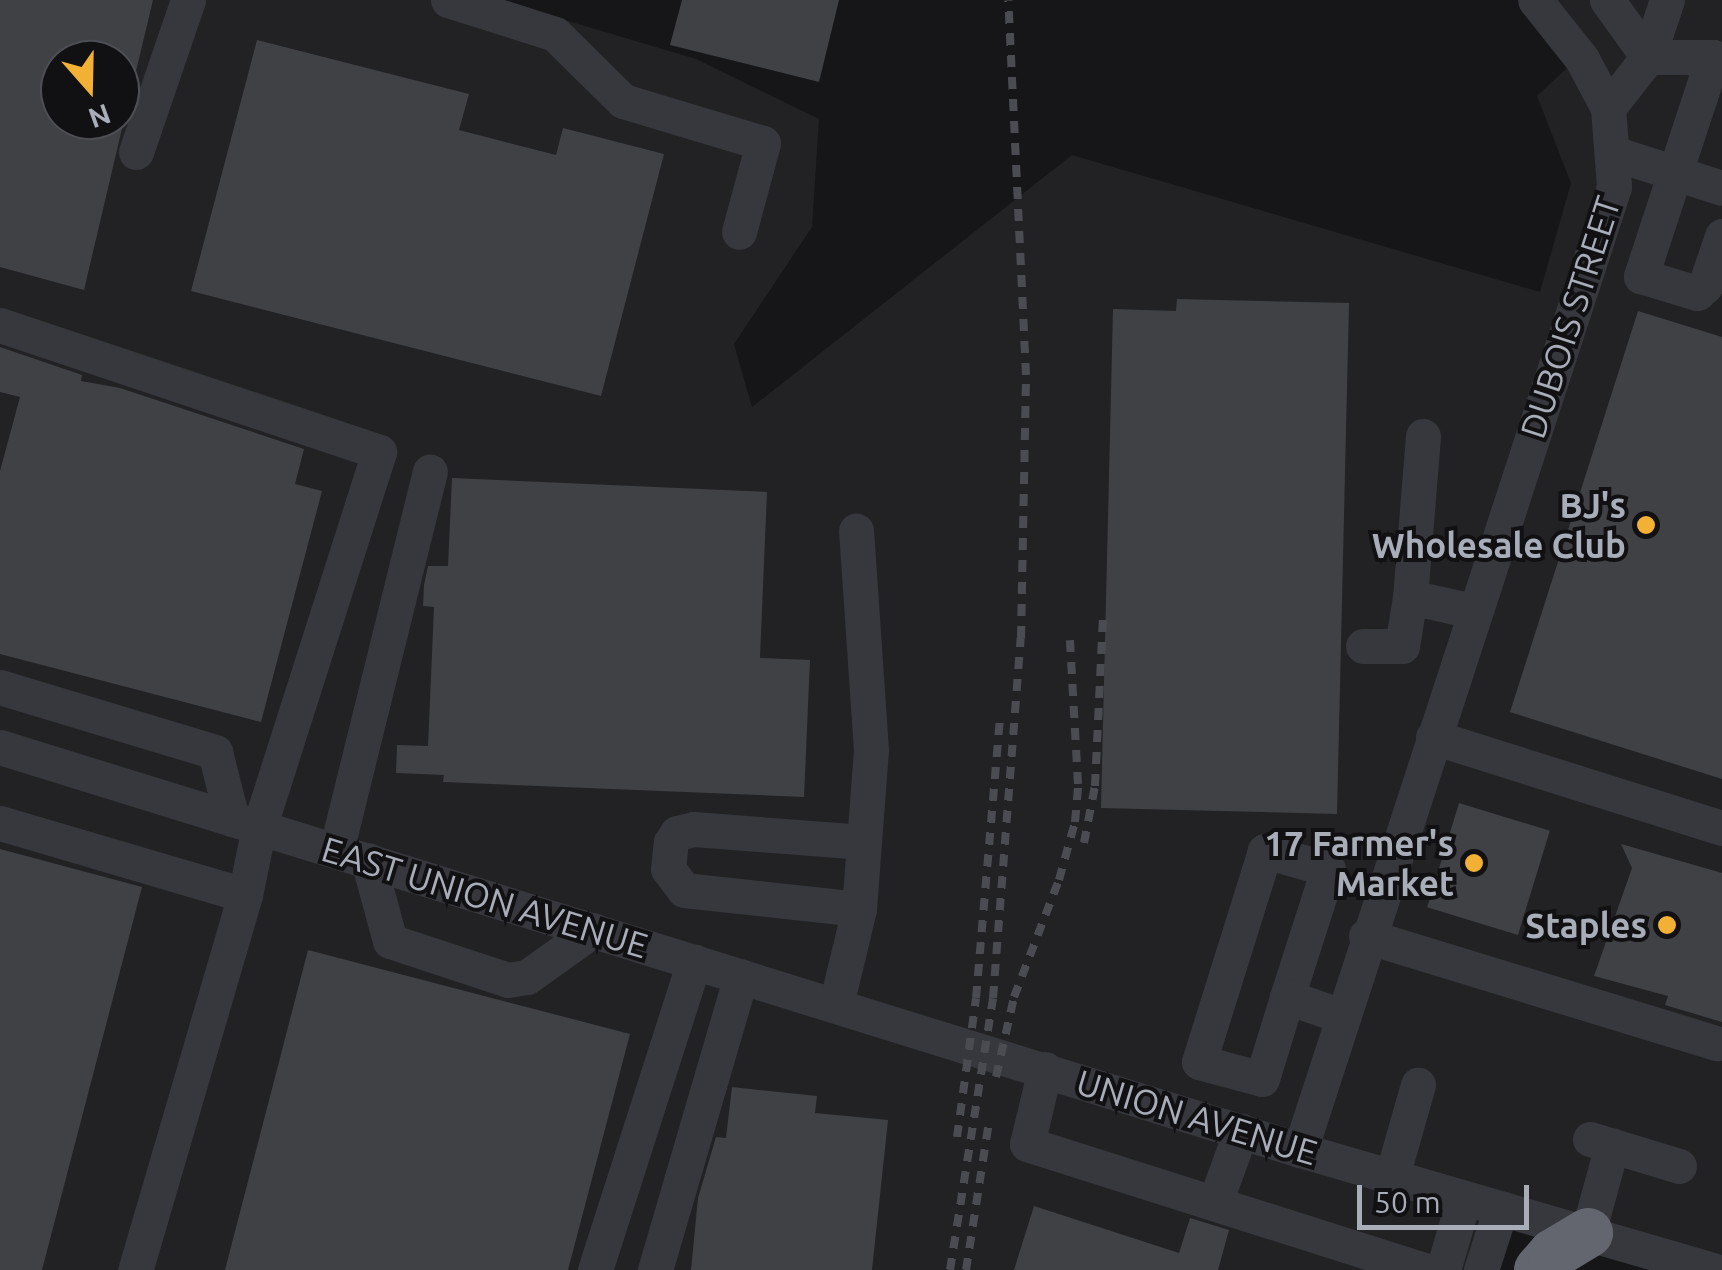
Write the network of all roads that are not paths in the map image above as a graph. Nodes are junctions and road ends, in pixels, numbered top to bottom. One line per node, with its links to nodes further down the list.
1 (188, 0): 10 (street)
2 (448, 0): 6 (street)
3 (1535, 0): 9 (street)
4 (1606, 0): 7 (street)
5 (1667, 0): 7 (street)
6 (500, 8): 14 (street)
7 (1648, 58): 8 (street); 9 (street)
8 (1717, 58): 12 (street)
9 (1608, 108): 11 (street, DUBOIS STREET)
10 (136, 152)
11 (1613, 153): 12 (street); 16 (street, DUBOIS STREET)
12 (1676, 174): 13 (street); 17 (street)
13 (1722, 188)
14 (739, 232)
15 (1722, 236): 17 (street)
16 (1590, 259): 17 (street); 23 (street, DUBOIS STREET)
17 (1641, 276)
18 (0, 325): 29 (street)
19 (1424, 436): 22 (street)
20 (430, 471): 32 (street)
21 (856, 531): 31 (street)
22 (1410, 597): 23 (street); 24 (street)
23 (1473, 611): 26 (street, DUBOIS STREET)
24 (1363, 646)
25 (0, 687): 29 (street)
26 (1433, 737): 30 (street); 36 (street, DUBOIS STREET)
27 (0, 747): 29 (street, EAST UNION AVENUE)
28 (0, 823): 33 (street)
29 (246, 823): 32 (street, EAST UNION AVENUE); 33 (street)
30 (1722, 828)
31 (864, 842): 34 (street); 34 (street)
32 (352, 856): 35 (street, EAST UNION AVENUE); 35 (street)
33 (244, 894): 54 (street)
34 (859, 909): 40 (street)
35 (592, 930): 37 (street, EAST UNION AVENUE)
36 (1366, 936): 41 (street, DUBOIS STREET); 42 (street)
37 (694, 961): 38 (street, EAST UNION AVENUE); 55 (street)
38 (740, 976): 40 (street, EAST UNION AVENUE); 56 (street)
39 (1287, 996): 39 (street); 41 (street)
40 (836, 1005): 43 (street, EAST UNION AVENUE)
41 (1342, 1016): 47 (street, DUBOIS STREET)
42 (1717, 1043)
43 (970, 1046): 44 (street, UNION AVENUE)
44 (1045, 1070): 46 (street, UNION AVENUE); 51 (street)
45 (1418, 1085): 49 (street)
46 (1240, 1131): 47 (street, UNION AVENUE); 51 (street)
47 (1300, 1150): 49 (street, UNION AVENUE)
48 (1679, 1166): 53 (street)
49 (1392, 1176): 50 (street, UNION AVENUE)
50 (1464, 1198): 52 (street, UNION AVENUE); 58 (street)
51 (1216, 1202): 57 (street)
52 (1501, 1208): 53 (street, UNION AVENUE); 59 (street)
53 (1588, 1234): 60 (highway); 61 (street, UNION AVENUE)
54 (135, 1270)
55 (595, 1270)
56 (655, 1270)
57 (1424, 1270)
58 (1443, 1270)
59 (1481, 1270)
60 (1538, 1270)
61 (1714, 1270)

